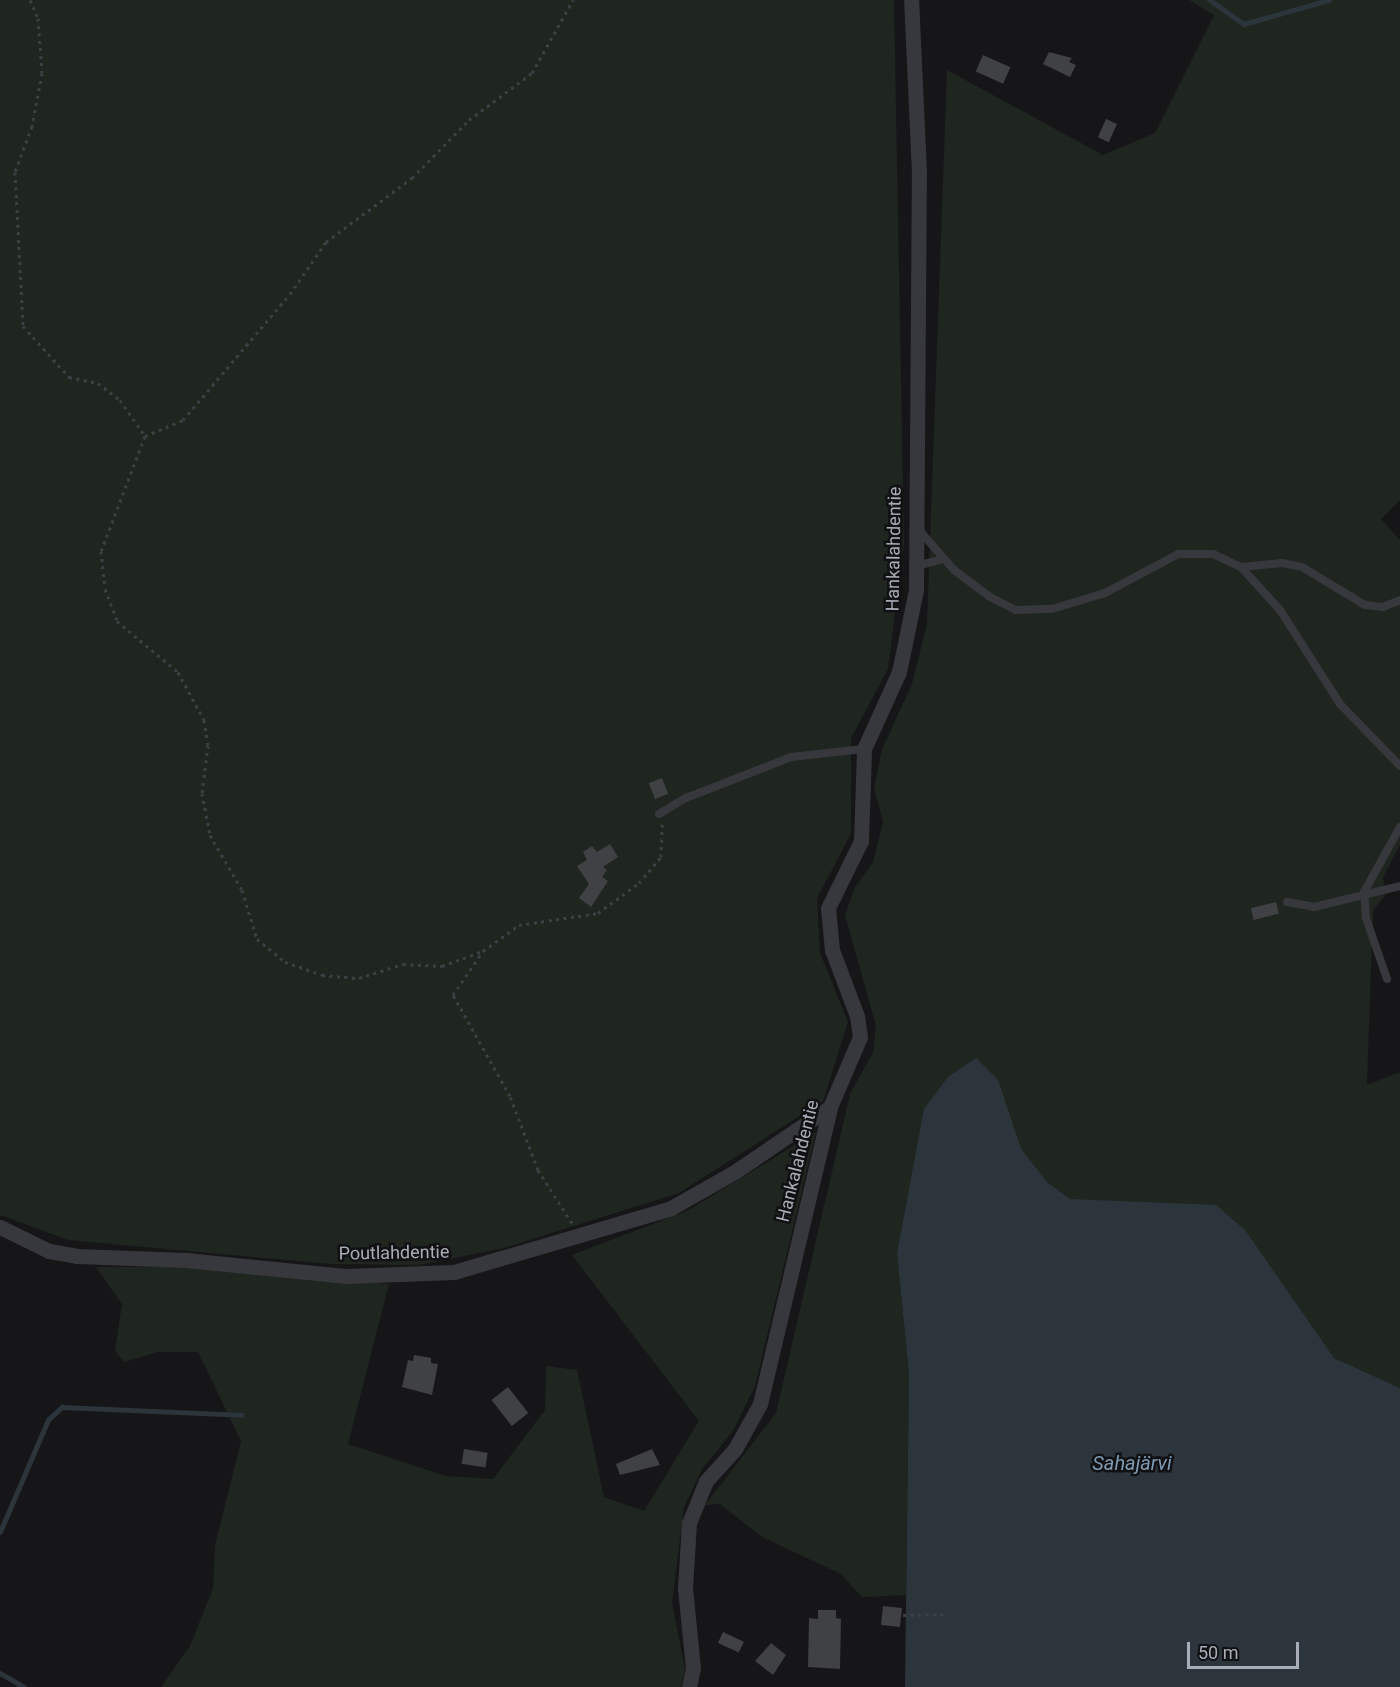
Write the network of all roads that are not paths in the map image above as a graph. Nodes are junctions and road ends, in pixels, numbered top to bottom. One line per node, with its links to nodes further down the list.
1 (911, 0): 2 (street, Hankalahdentie)
2 (915, 524): 3 (lane); 4 (street, Hankalahdentie)
3 (944, 559): 4 (lane); 5 (lane)
4 (915, 566): 7 (street, Hankalahdentie)
5 (1241, 567): 6 (lane); 8 (lane)
6 (1400, 600)
7 (864, 749): 9 (lane); 15 (street, Hankalahdentie)
8 (1400, 766)
9 (659, 814)
10 (1400, 828): 12 (lane)
11 (1400, 886): 12 (lane)
12 (1364, 892): 13 (lane); 14 (lane)
13 (1287, 902)
14 (1387, 979)
15 (830, 1107): 16 (street, Poutlahdentie); 17 (street, Hankalahdentie)
16 (0, 1227)
17 (689, 1687)

